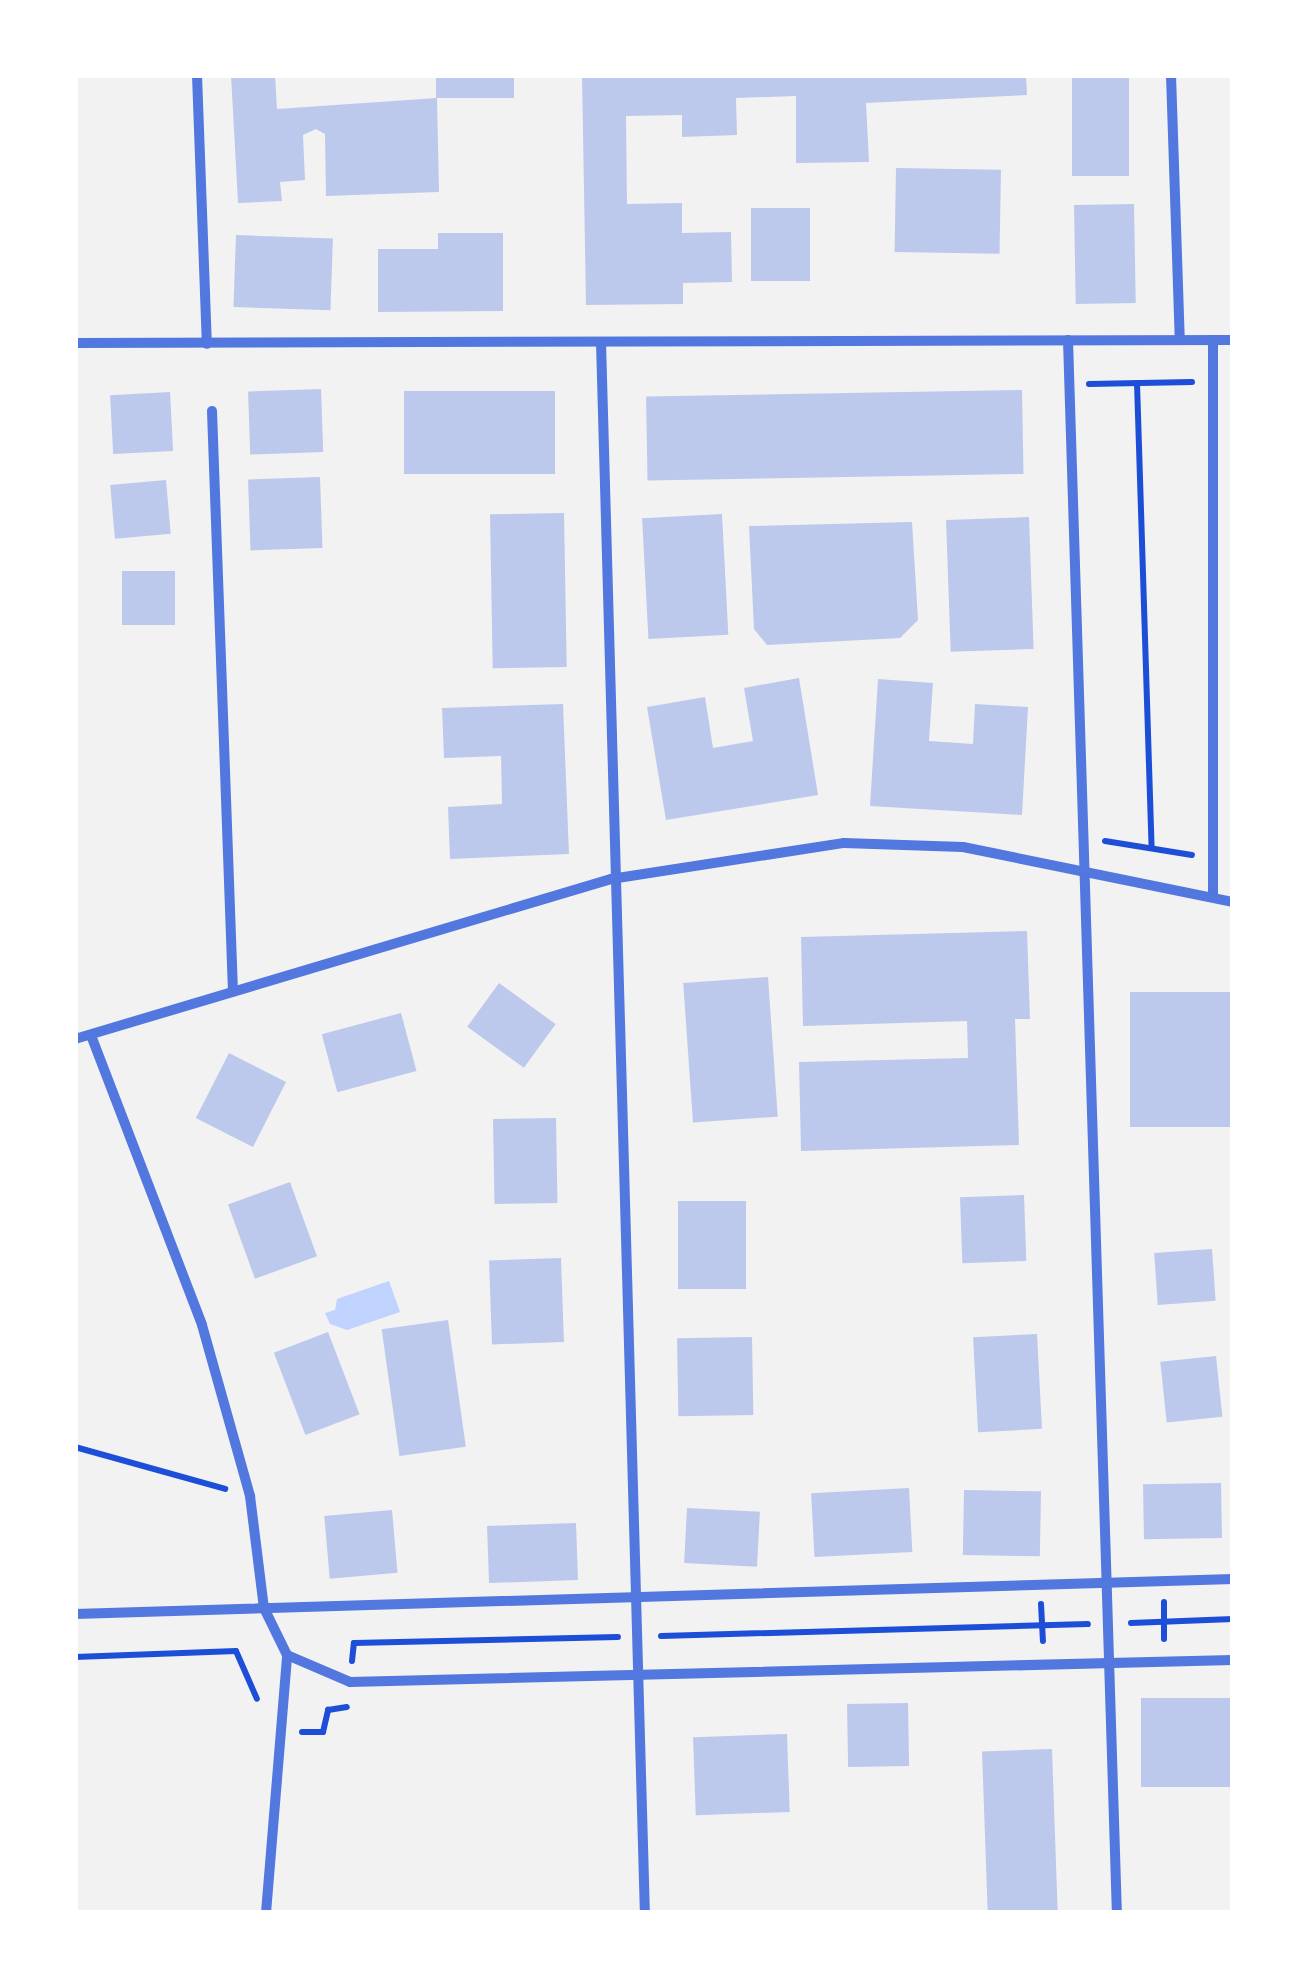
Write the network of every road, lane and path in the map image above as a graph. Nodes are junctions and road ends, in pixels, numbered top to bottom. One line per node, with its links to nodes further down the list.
1 (197, 75): 9 (street)
2 (1171, 75): 4 (street)
3 (1068, 340): 4 (street); 7 (street); 12 (street)
4 (1180, 340): 5 (street)
5 (1213, 340): 6 (street); 10 (street)
6 (1233, 340)
7 (601, 342): 9 (street); 18 (street)
8 (75, 344): 9 (street)
9 (206, 344)
10 (1213, 381): 11 (path); 16 (street)
11 (1136, 382): 12 (path); 15 (path)
12 (1070, 384): 14 (street)
13 (212, 410): 21 (street)
14 (1084, 838): 15 (path); 17 (street)
15 (1152, 848): 16 (path)
16 (1213, 859): 19 (street)
17 (1086, 875): 18 (street); 19 (street); 28 (street)
18 (611, 879): 21 (street); 29 (street)
19 (1213, 897): 20 (street)
20 (1233, 902)
21 (233, 992): 23 (street)
22 (75, 1038): 23 (street)
23 (92, 1038): 25 (street)
24 (75, 1447): 25 (path)
25 (250, 1496): 30 (street)
26 (1233, 1579): 27 (street)
27 (1164, 1580): 28 (street); 33 (path)
28 (1104, 1582): 29 (street); 34 (street)
29 (635, 1598): 30 (street); 35 (street)
30 (264, 1608): 31 (street); 36 (street)
31 (75, 1614)
32 (1233, 1619): 33 (path)
33 (1164, 1622): 34 (path); 39 (path)
34 (1108, 1624): 35 (path); 40 (street)
35 (636, 1637): 41 (street); 42 (path)
36 (287, 1655): 42 (street); 43 (street)
37 (75, 1657): 43 (path)
38 (1233, 1660): 39 (street)
39 (1162, 1664): 40 (street)
40 (1111, 1666): 41 (street); 46 (street)
41 (636, 1676): 42 (street); 45 (street)
42 (350, 1682): 43 (path)
43 (278, 1733): 44 (street)
44 (266, 1913)
45 (645, 1913)
46 (1117, 1913)

